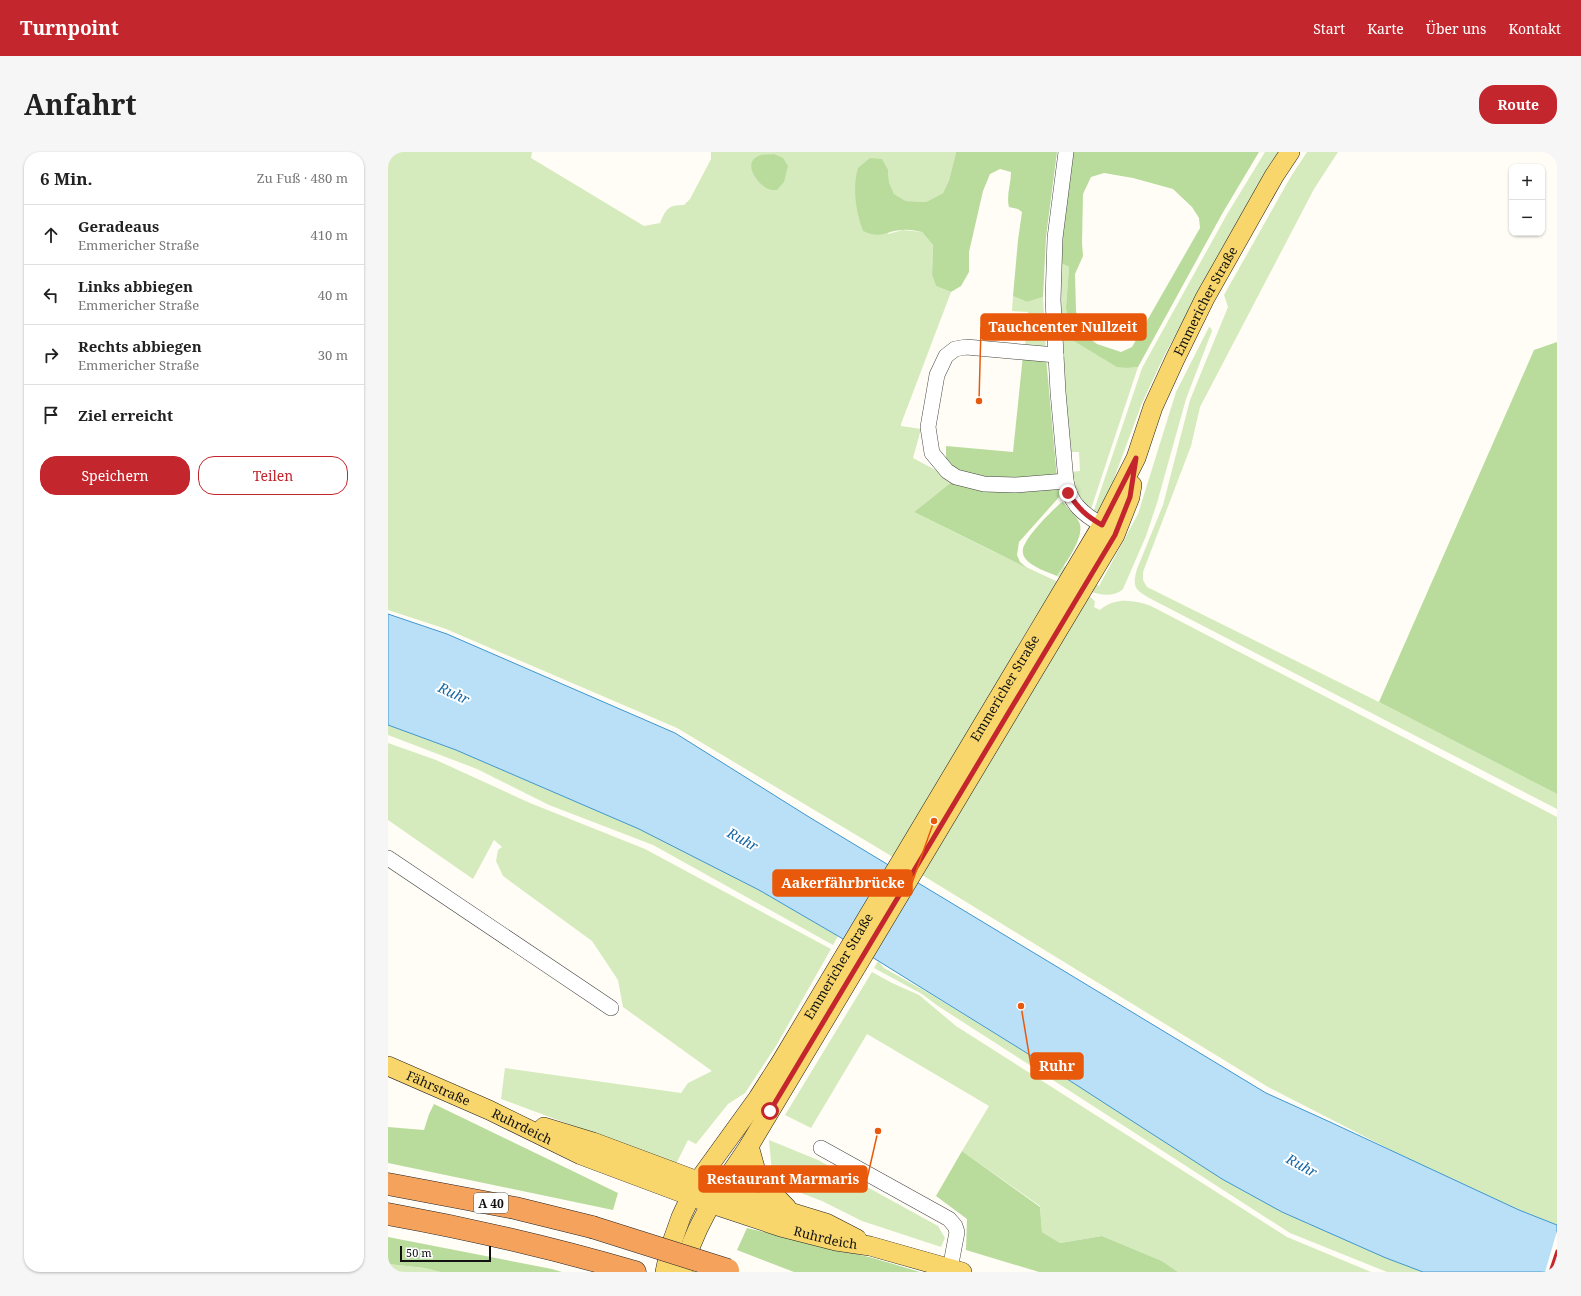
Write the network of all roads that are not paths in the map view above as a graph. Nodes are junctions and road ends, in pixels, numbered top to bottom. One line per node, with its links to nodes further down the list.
1 (1066, 152): 3 (street)
2 (1290, 152): 4 (main road, Emmericher Straße)
3 (1056, 355): 5 (street); 5 (street)
4 (1136, 458): 6 (main road, Emmericher Straße); 7 (main road, Emmericher Straße)
5 (1066, 481): 6 (street)
6 (1102, 525): 7 (main road, Emmericher Straße)
7 (1081, 576): 11 (main road, Emmericher Straße)
8 (388, 858): 9 (street)
9 (610, 1008)
10 (388, 1066): 12 (main road, Fährstraße)
11 (787, 1066): 13 (main road, Emmericher Straße); 16 (main road, Emmericher Straße)
12 (489, 1110): 16 (main road, Ruhrdeich)
13 (749, 1146): 17 (main road, Emmericher Straße); 18 (main road)
14 (821, 1148): 21 (street, Ruhrdeich)
15 (388, 1184): 22 (highway, A 40, bridge)
16 (695, 1189): 17 (main road, Ruhrdeich); 24 (main road, Emmericher Straße)
17 (716, 1197): 18 (main road, Ruhrdeich); 20 (main road, Ruhrdeich); 25 (main road, Emmericher Straße)
18 (789, 1210): 20 (main road, Ruhrdeich)
19 (388, 1214): 23 (highway, A 40)
20 (870, 1246): 21 (main road, Ruhrdeich)
21 (956, 1270)
22 (731, 1271)
23 (635, 1272)
24 (665, 1272)
25 (683, 1272)

